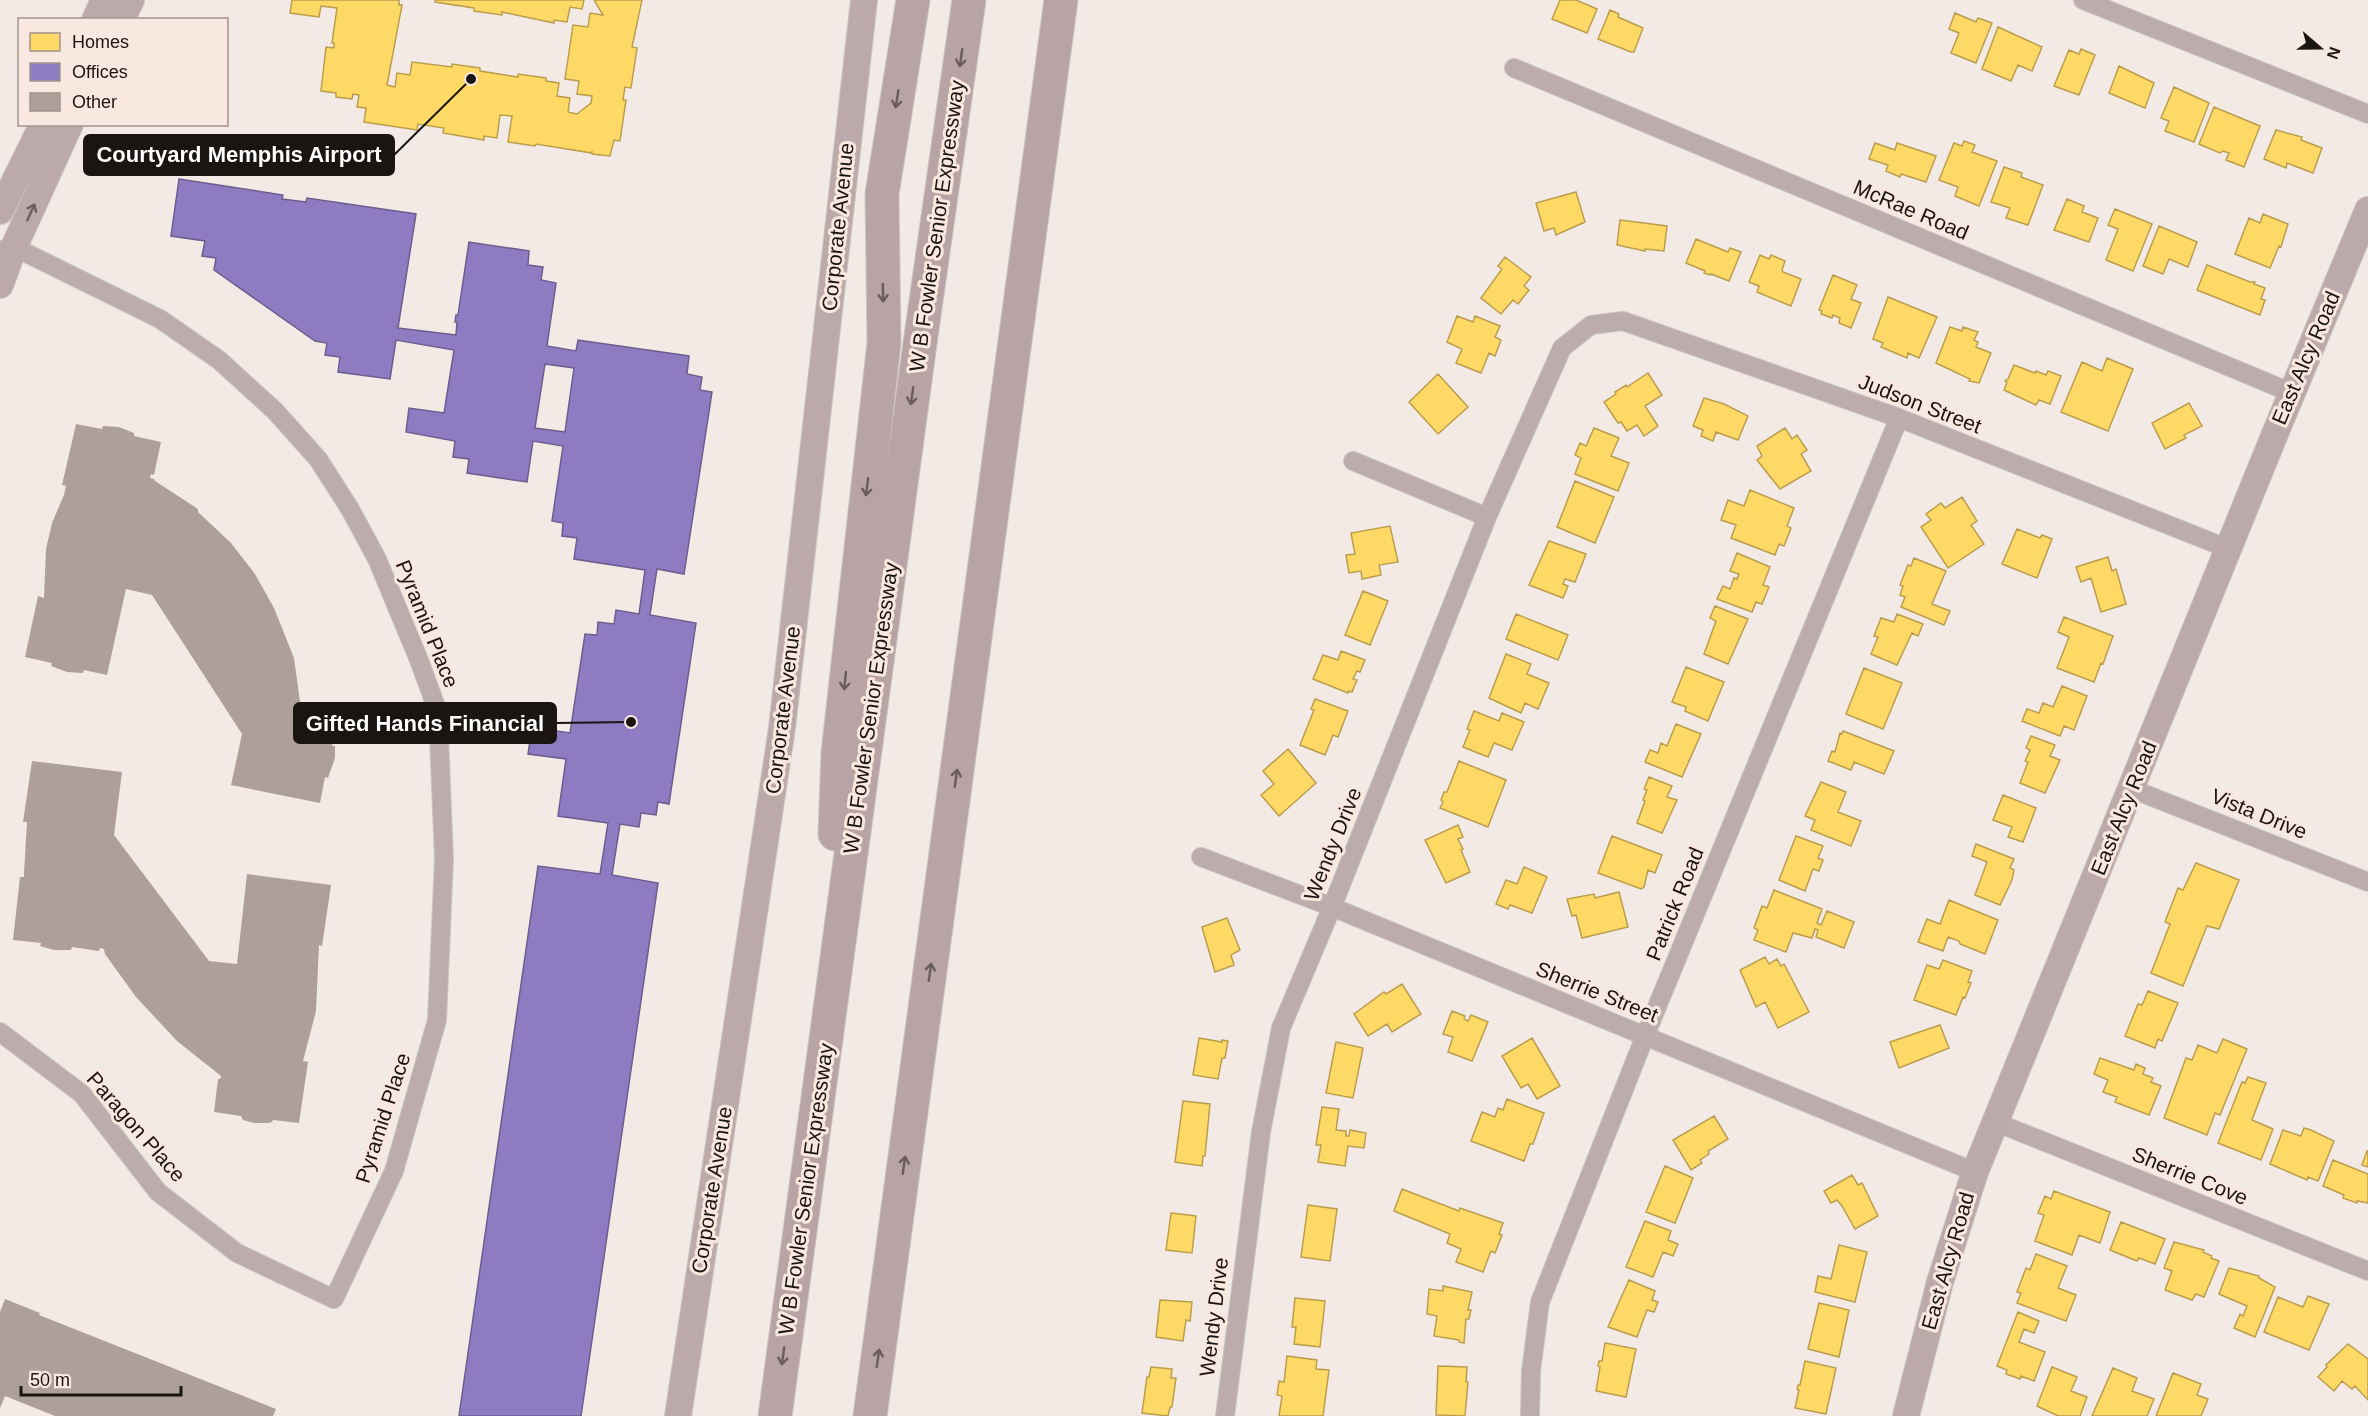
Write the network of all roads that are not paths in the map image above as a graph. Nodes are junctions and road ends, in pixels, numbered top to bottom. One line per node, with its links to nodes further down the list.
1 (104, 0): 9 (street)
2 (131, 0): 10 (street)
3 (864, 0): 37 (street, Corporate Avenue)
4 (913, 0): 30 (highway, one-way to 30)
5 (969, 0): 30 (highway, W B Fowler Senior Expressway, one-way to 30)
6 (1061, 0): 11 (highway)
7 (1080, 0): 11 (highway)
8 (2083, 0): 13 (street)
9 (96, 18)
10 (122, 18)
11 (1052, 63): 39 (highway, one-way to 11)
12 (1514, 68): 21 (street, McRae Road)
13 (2368, 114)
14 (42, 126): 17 (street)
15 (69, 126): 18 (street, one-way to 15)
16 (2368, 210): 21 (street, East Alcy Road)
17 (0, 211)
18 (7, 249): 19 (street); 36 (street, Pyramid Place)
19 (0, 285)
20 (1591, 325): 22 (street, Judson Street); 24 (street, Wendy Drive)
21 (2292, 393): 25 (street, East Alcy Road)
22 (1899, 418): 25 (street, Judson Street); 32 (street, Patrick Road)
23 (1353, 461): 24 (street)
24 (1487, 517): 29 (street, Wendy Drive)
25 (2229, 549): 26 (street, East Alcy Road)
26 (2132, 789): 28 (street, Vista Drive); 33 (street, East Alcy Road)
27 (1201, 856): 29 (street, Sherrie Street)
28 (2368, 882)
29 (1332, 907): 32 (street, Sherrie Street); 40 (street, Wendy Drive)
30 (831, 1007): 38 (highway, W B Fowler Senior Expressway, one-way to 38)
31 (0, 1032): 36 (street, Paragon Place)
32 (1645, 1036): 34 (street, Sherrie Street); 41 (street, Patrick Road)
33 (1995, 1122): 34 (street, East Alcy Road); 35 (street, Sherrie Cove)
34 (1975, 1172): 42 (street, East Alcy Road)
35 (2368, 1271)
36 (334, 1299)
37 (678, 1416)
38 (775, 1416)
39 (870, 1416)
40 (1225, 1416)
41 (1530, 1416)
42 (1906, 1416)

